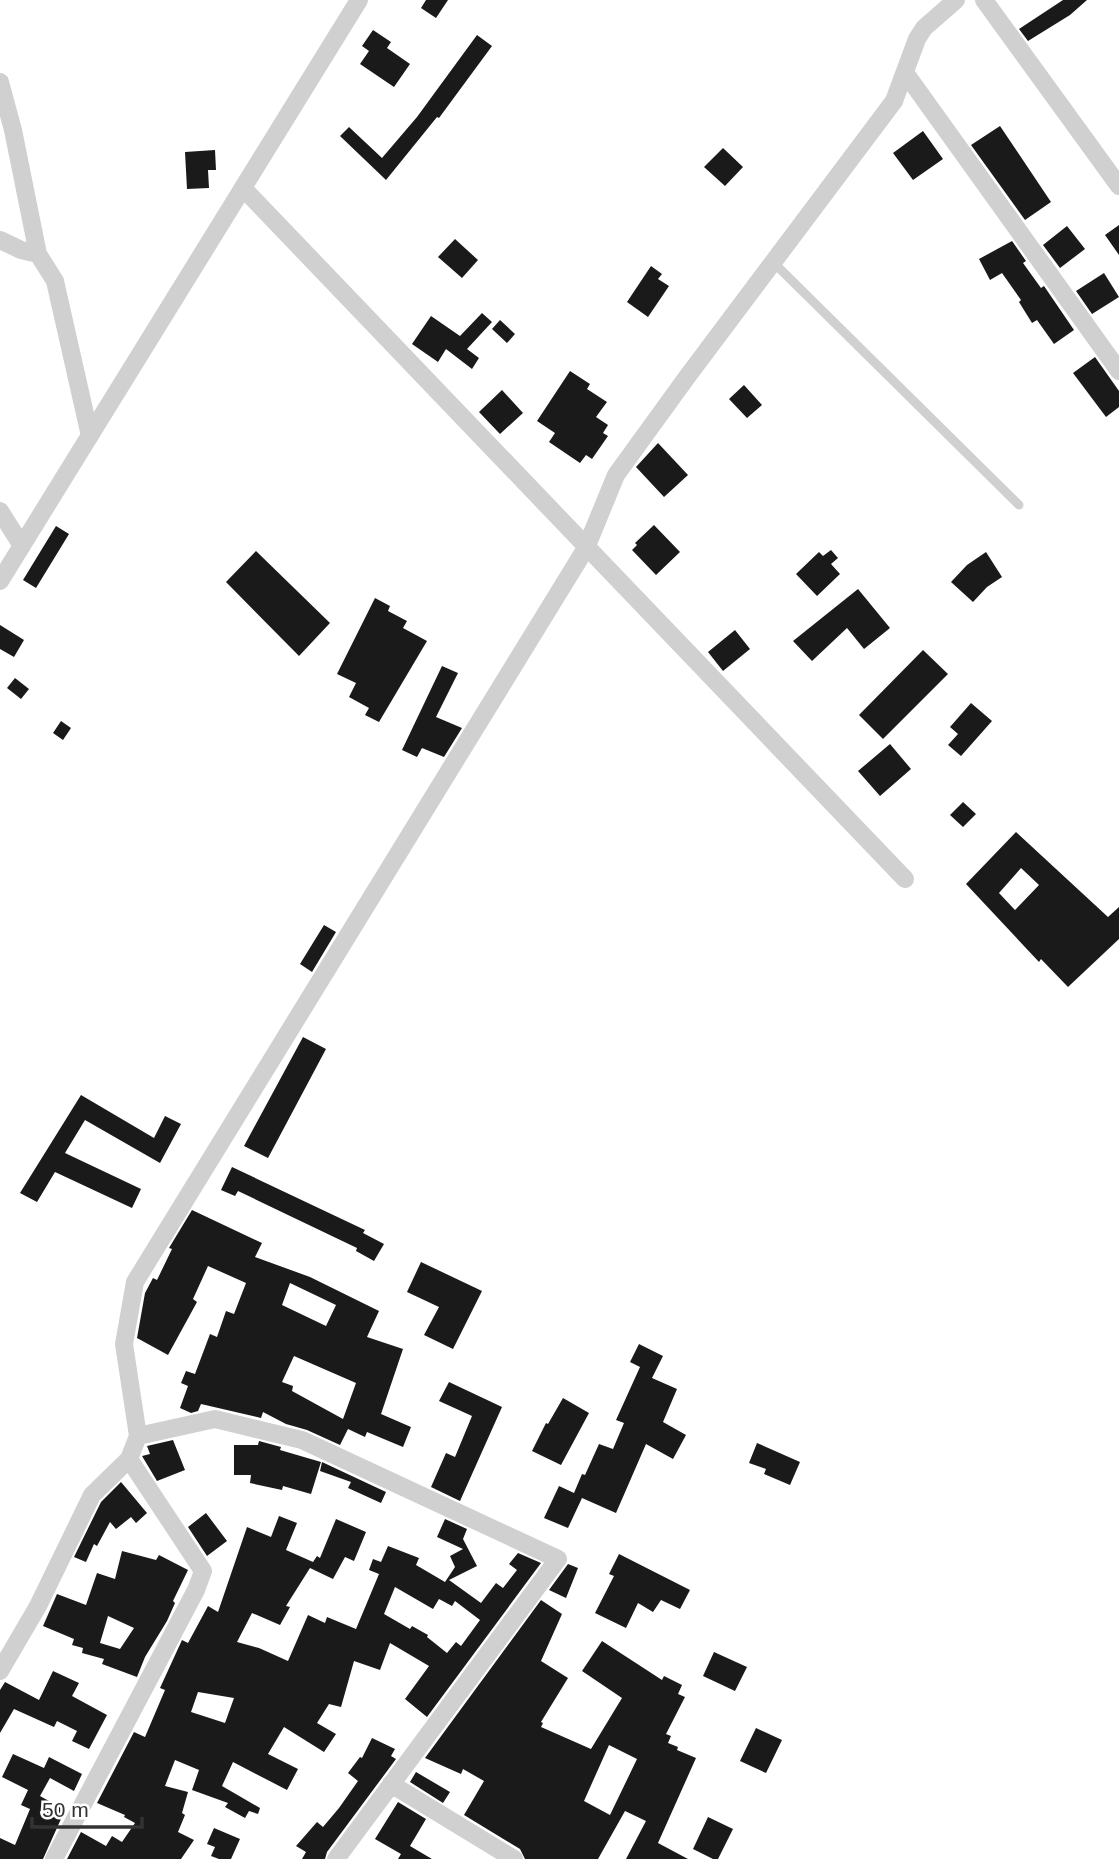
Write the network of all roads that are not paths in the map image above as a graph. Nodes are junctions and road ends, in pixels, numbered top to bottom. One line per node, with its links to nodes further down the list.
1 (359, 0): 7 (street)
2 (956, 0): 4 (street)
3 (984, 0): 6 (street)
4 (906, 74): 10 (street); 11 (street)
5 (0, 82): 9 (street)
6 (1119, 186)
7 (243, 188): 12 (street); 16 (street)
8 (0, 240): 9 (street)
9 (37, 254): 12 (street)
10 (774, 263): 13 (lane); 16 (street)
11 (1119, 372)
12 (90, 436): 15 (street)
13 (1019, 505)
14 (0, 511): 15 (street)
15 (22, 546): 17 (street)
16 (586, 548): 18 (street); 19 (street)
17 (0, 582)
18 (905, 879)
19 (138, 1436): 20 (street); 22 (street)
20 (129, 1459): 21 (street); 24 (street)
21 (0, 1671)
22 (391, 1784): 23 (street); 25 (street)
23 (342, 1857)
24 (54, 1859)
25 (514, 1859)

